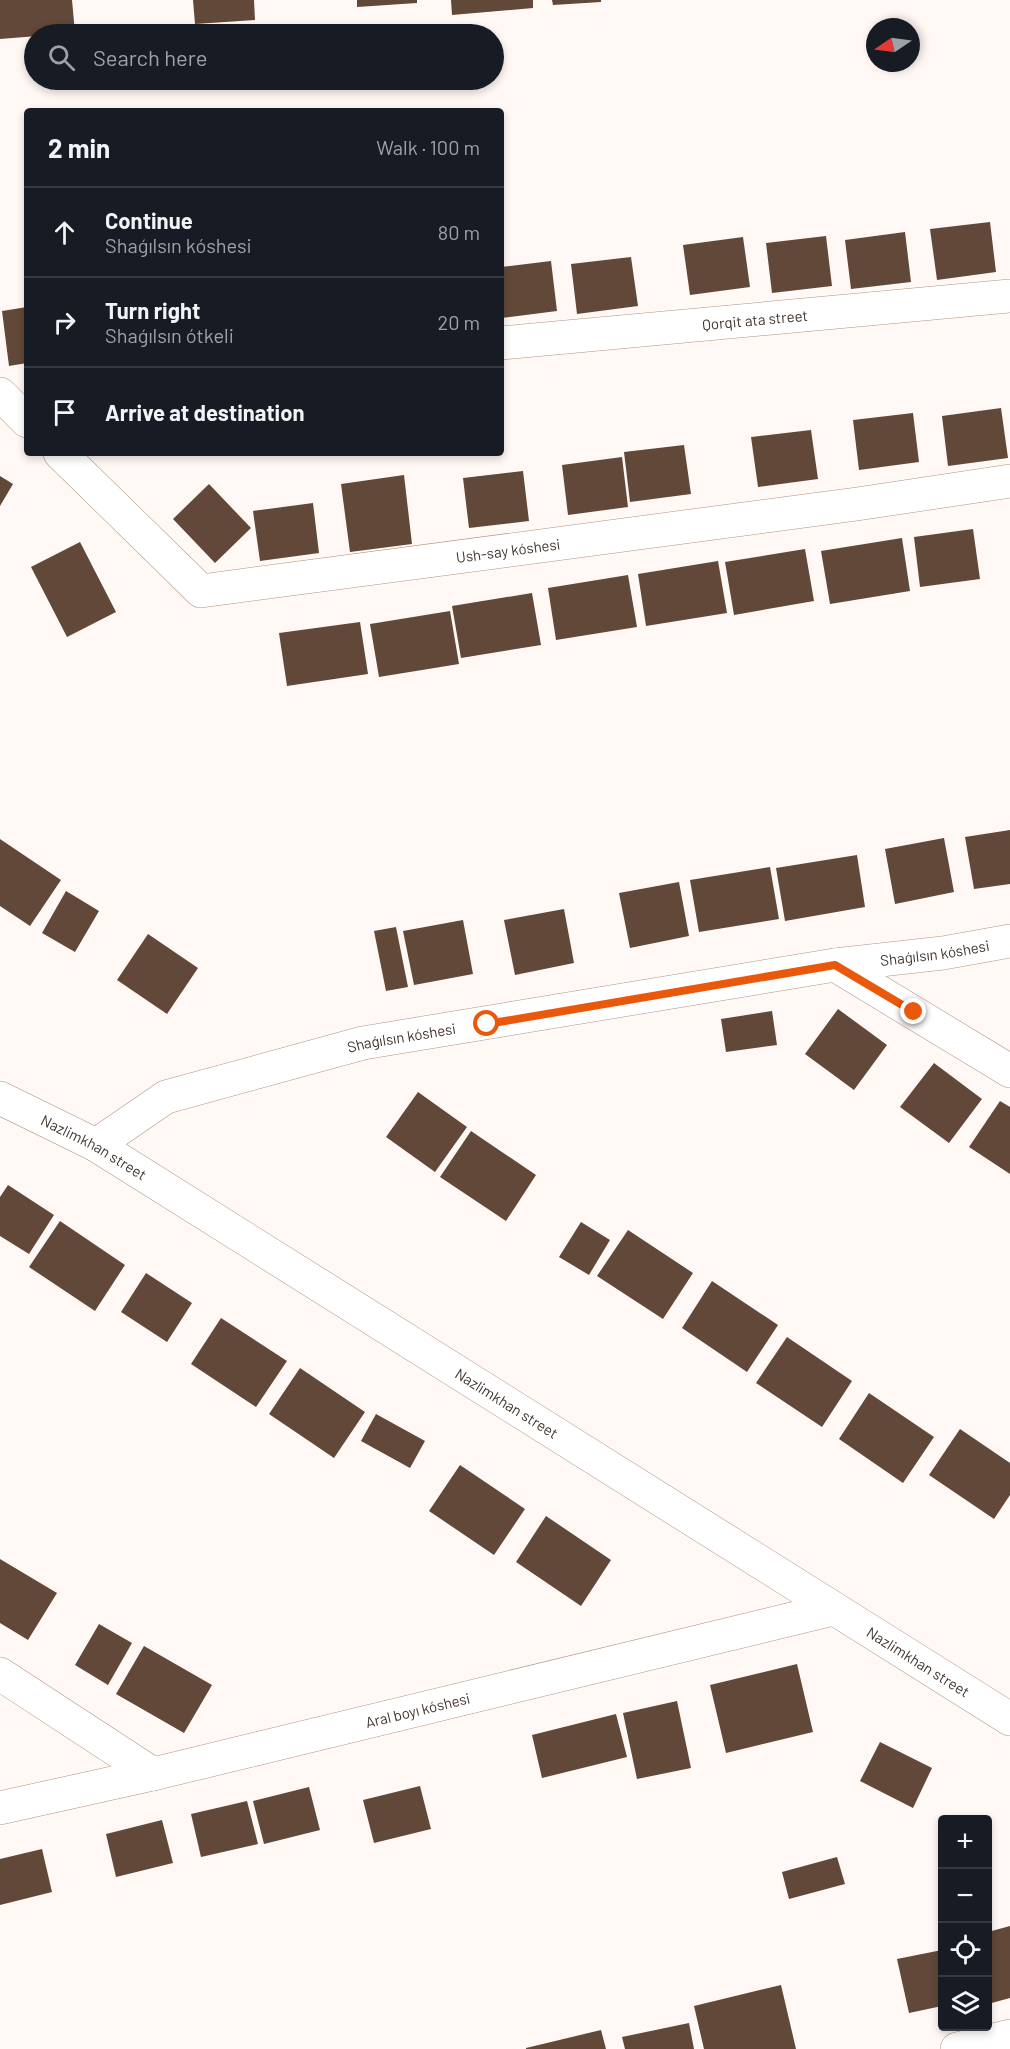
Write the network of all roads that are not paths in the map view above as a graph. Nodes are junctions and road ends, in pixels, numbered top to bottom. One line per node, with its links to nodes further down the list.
1 (1010, 296): 2 (street, Qorqit ata street)
2 (504, 343)
3 (24, 388): 4 (street)
4 (0, 392): 5 (street)
5 (24, 418)
6 (63, 456): 7 (street, Ush-say kóshesi)
7 (1010, 481)
8 (1010, 941): 9 (street, Shaǵılsın kóshesi)
9 (835, 965): 10 (street); 12 (street, Shaǵılsın kóshesi)
10 (1010, 1071)
11 (0, 1098): 12 (street, Nazlimkhan street)
12 (96, 1144): 13 (street, Nazlimkhan street)
13 (833, 1609): 15 (street, Nazlimkhan street); 16 (street, Aral boyı kóshesi)
14 (0, 1674): 16 (street)
15 (1010, 1719)
16 (153, 1774): 17 (street, Aral boyı kóshesi)
17 (0, 1808)
18 (1010, 2036): 19 (street)
19 (957, 2049)

